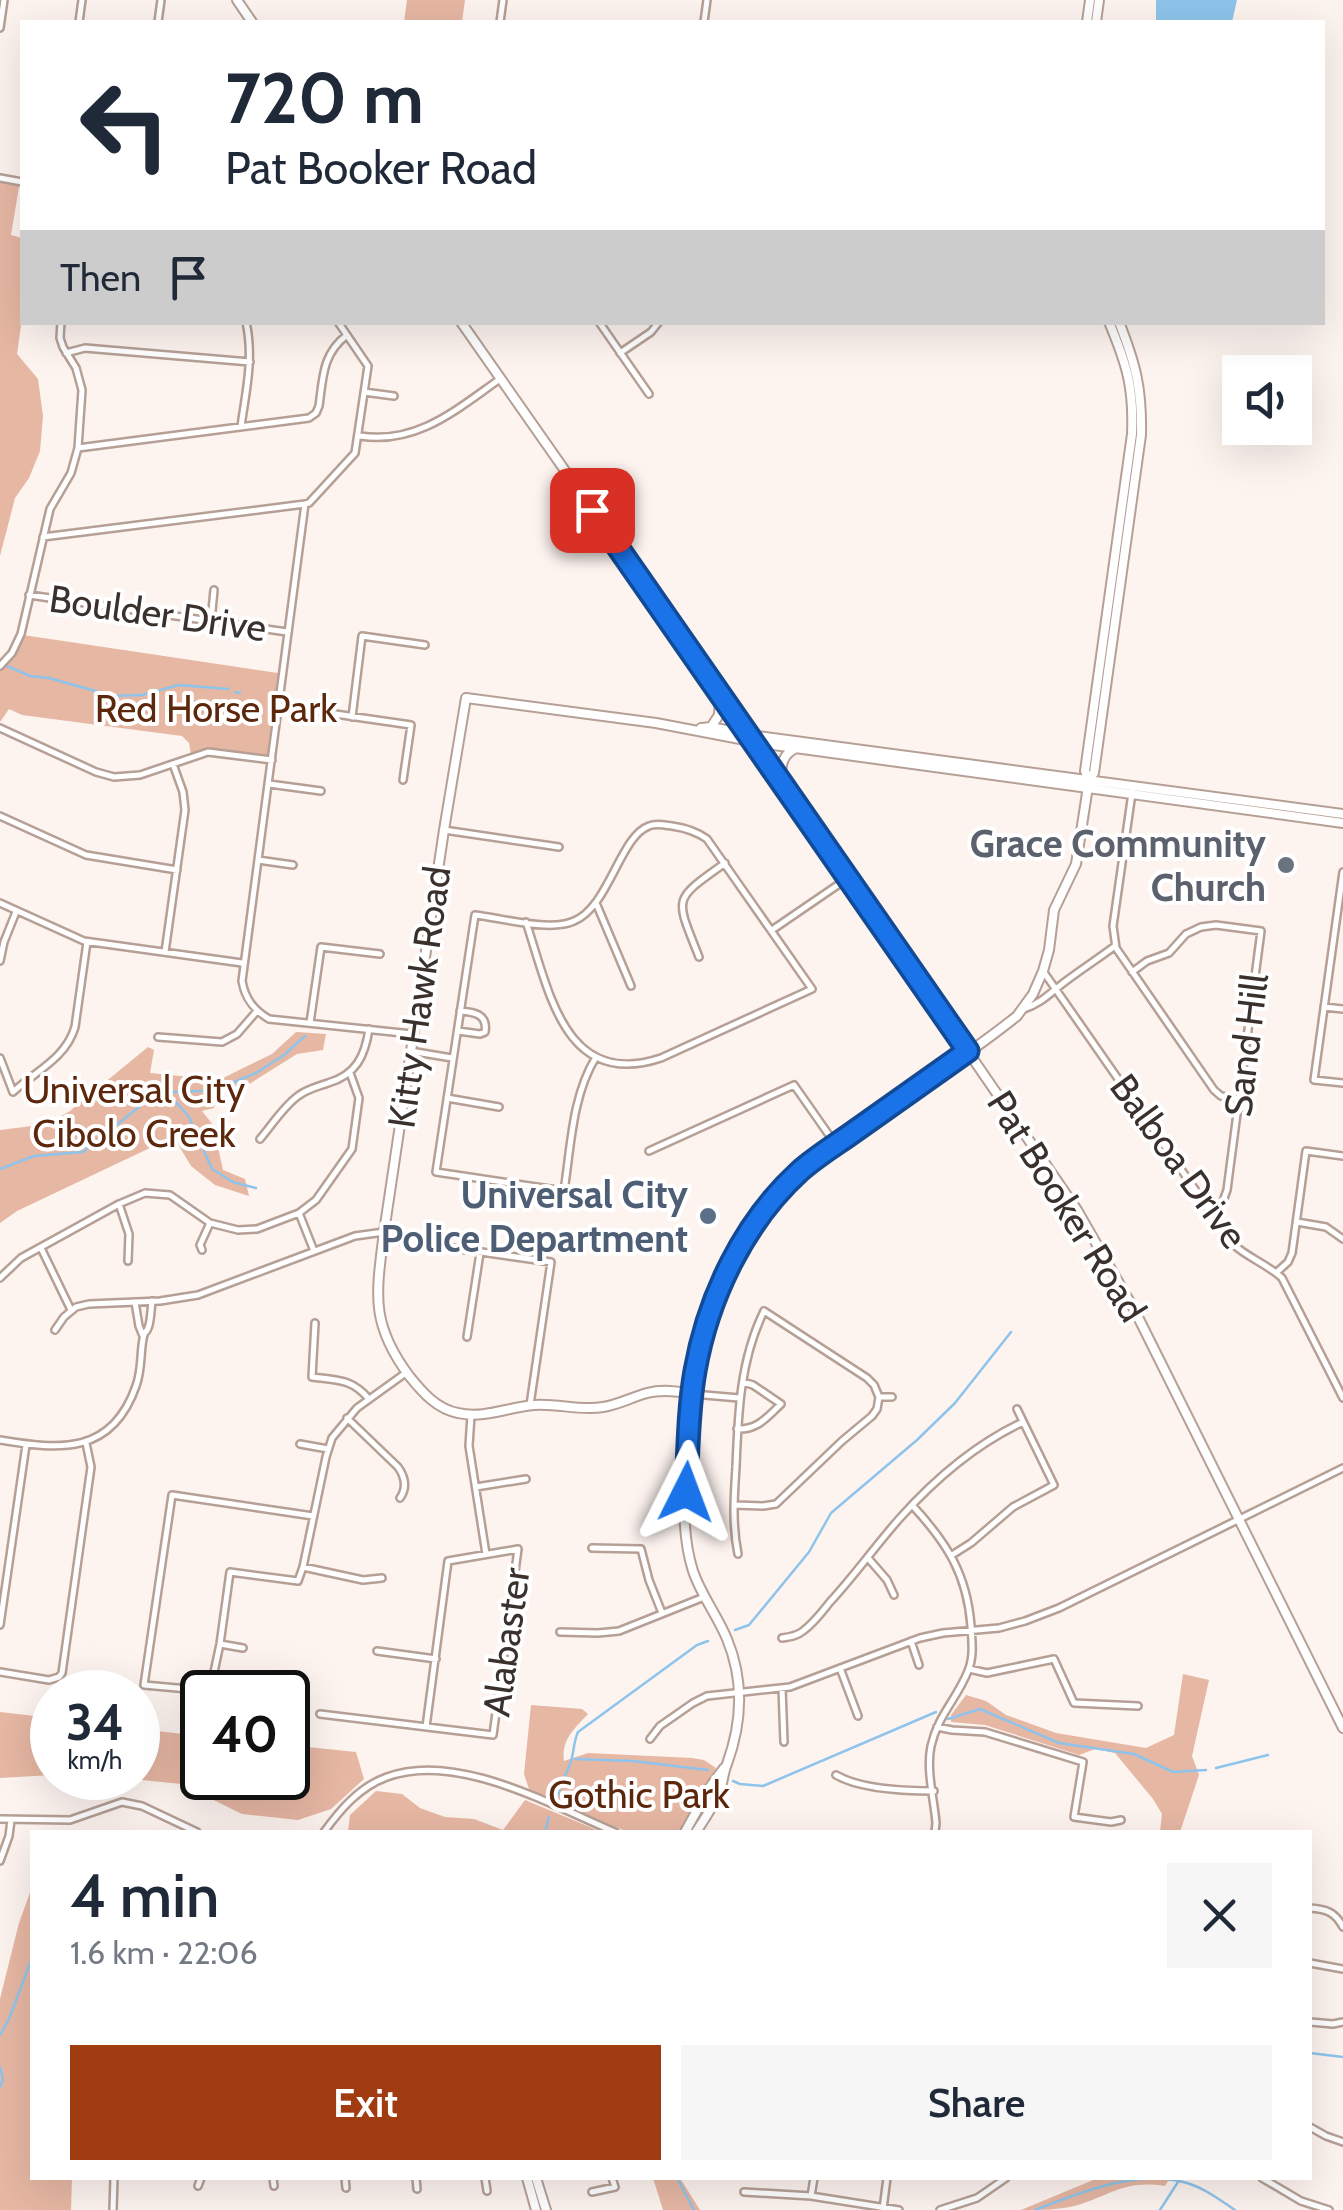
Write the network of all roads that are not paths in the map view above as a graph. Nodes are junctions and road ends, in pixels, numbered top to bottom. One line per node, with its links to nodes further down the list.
1 (4, 0): 2 (street)
2 (0, 28)
3 (60, 325): 12 (street)
4 (247, 325): 15 (street)
5 (340, 325): 11 (street)
6 (463, 325): 16 (street, Pat Booker Road)
7 (600, 325): 13 (street)
8 (657, 325): 13 (street)
9 (1111, 325): 14 (street)
10 (1119, 325): 14 (street)
11 (347, 335): 17 (street); 20 (street)
12 (66, 353): 15 (street); 22 (street)
13 (620, 353): 18 (street)
14 (1126, 353): 45 (street)
15 (250, 362): 20 (street)
16 (500, 379): 21 (street); 31 (street, Pat Booker Road)
17 (364, 392): 19 (street); 21 (street)
18 (649, 394)
19 (394, 396)
20 (241, 426): 22 (street)
21 (359, 436): 23 (street)
22 (78, 448): 24 (street)
23 (305, 504): 24 (street); 28 (street)
24 (43, 537): 26 (street)
25 (214, 590): 27 (street)
26 (28, 595): 27 (street, Boulder Drive); 30 (street)
27 (211, 621): 28 (street, Boulder Drive)
28 (287, 632): 32 (street)
29 (425, 645): 33 (street)
30 (0, 666)
31 (720, 692): 34 (street); 37 (street, Pat Booker Road)
32 (280, 706): 33 (street); 40 (street)
33 (352, 717): 42 (street)
34 (711, 727): 36 (street, Kitty Hawk Road); 37 (street, Kitty Hawk Road)
35 (0, 728): 41 (street)
36 (691, 728): 37 (street, Kitty Hawk Road); 52 (street, Kitty Hawk Road)
37 (752, 738): 38 (street, Kitty Hawk Road); 39 (street, Kitty Hawk Road); 43 (street, Pat Booker Road)
38 (796, 748): 39 (street, Kitty Hawk Road); 43 (street)
39 (854, 752): 45 (street, Kitty Hawk Road)
40 (272, 760): 41 (street); 44 (street)
41 (173, 764): 57 (street)
42 (402, 780)
43 (782, 782): 59 (street, Pat Booker Road)
44 (269, 784): 47 (street); 54 (street)
45 (1088, 784): 46 (street, Kitty Hawk Road); 74 (street)
46 (1132, 790): 48 (street, Kitty Hawk Road); 68 (street)
47 (321, 791)
48 (1279, 810): 49 (street, Kitty Hawk Road); 51 (street, Kitty Hawk Road)
49 (1343, 814)
50 (0, 816): 57 (street)
51 (1343, 823)
52 (444, 830): 53 (street); 88 (street, Kitty Hawk Road)
53 (559, 847)
54 (258, 860): 56 (street); 73 (street)
55 (725, 863): 61 (street); 64 (street); 71 (street)
56 (292, 865)
57 (176, 870): 69 (street)
58 (1343, 872): 65 (street)
59 (848, 878): 64 (street); 91 (street, Pat Booker Road)
60 (0, 903): 62 (street)
61 (596, 903): 63 (street); 76 (street)
62 (16, 911): 67 (street); 72 (street)
63 (526, 922): 84 (street); 92 (street)
64 (772, 930): 92 (street)
65 (1334, 936): 66 (street); 80 (street)
66 (1343, 937)
67 (86, 942): 69 (street); 93 (street)
68 (1115, 946): 75 (street); 77 (street)
69 (166, 952): 73 (street)
70 (380, 954): 85 (street)
71 (699, 956)
72 (0, 961)
73 (244, 963): 83 (street)
74 (1043, 971): 77 (street, Balboa Drive); 81 (street)
75 (1132, 972): 79 (street, Sand Hill); 98 (street)
76 (631, 986)
77 (1056, 990): 81 (street); 106 (street, Balboa Drive)
78 (1242, 1004): 79 (street)
79 (1250, 1006): 98 (street, Sand Hill)
80 (1324, 1007): 82 (street); 96 (street)
81 (1024, 1009): 91 (street)
82 (1343, 1010)
83 (257, 1011): 85 (street); 89 (street)
84 (460, 1011): 87 (street); 87 (street)
85 (310, 1023): 86 (street)
86 (368, 1029): 88 (street); 95 (street)
87 (457, 1030): 94 (street)
88 (413, 1034): 90 (street, Kitty Hawk Road)
89 (158, 1037)
90 (410, 1051): 94 (street); 109 (street, Kitty Hawk Road)
91 (968, 1051): 101 (street); 153 (street, Pat Booker Road)
92 (596, 1057): 97 (street)
93 (0, 1058)
94 (453, 1058): 97 (street)
95 (350, 1073): 100 (street); 105 (street)
96 (1343, 1083)
97 (447, 1098): 99 (street)
98 (1239, 1100): 106 (street, Sand Hill)
99 (499, 1108)
100 (260, 1139)
101 (836, 1145): 102 (street); 127 (street)
102 (649, 1151)
103 (1343, 1156): 107 (street)
104 (119, 1204): 108 (street); 111 (street); 115 (street)
105 (300, 1212): 108 (street); 113 (street)
106 (1210, 1212): 116 (street, Balboa Drive)
107 (1297, 1222): 110 (street); 116 (street)
108 (210, 1223): 112 (street)
109 (384, 1235): 113 (street); 114 (street); 125 (street, Kitty Hawk Road)
110 (1343, 1239)
111 (41, 1248): 117 (street); 120 (street)
112 (202, 1250)
113 (314, 1251): 118 (street)
114 (480, 1253): 124 (street); 133 (street)
115 (128, 1260)
116 (1276, 1272): 131 (street, Balboa Drive)
117 (0, 1278)
118 (152, 1301): 119 (street); 123 (street)
119 (135, 1302): 120 (street); 123 (street)
120 (71, 1310): 122 (street)
121 (314, 1323): 132 (street)
122 (55, 1330)
123 (144, 1336): 140 (street)
124 (467, 1337)
125 (407, 1372): 132 (street); 135 (street, Kitty Hawk Road)
126 (742, 1382): 128 (street); 130 (street); 138 (street)
127 (692, 1394): 130 (street); 133 (street); 162 (street)
128 (880, 1397): 129 (street); 150 (street)
129 (892, 1397)
130 (740, 1398): 138 (street)
131 (1343, 1398)
132 (369, 1400): 136 (street)
133 (530, 1406): 135 (street)
134 (1017, 1409): 137 (street)
135 (471, 1415): 146 (street)
136 (346, 1418): 143 (street); 147 (street)
137 (1024, 1422): 151 (street); 157 (street)
138 (737, 1428): 150 (street)
139 (0, 1440): 142 (street)
140 (86, 1443): 142 (street); 177 (street)
141 (300, 1444): 143 (street)
142 (26, 1445): 164 (street)
143 (328, 1449): 148 (street)
144 (1343, 1468): 153 (street)
145 (526, 1478): 146 (street)
146 (476, 1487): 155 (street)
147 (400, 1498)
148 (317, 1499): 149 (street); 152 (street)
149 (328, 1501)
150 (734, 1504): 156 (street)
151 (912, 1505): 157 (street); 158 (street)
152 (314, 1516): 159 (street); 178 (street)
153 (1239, 1519): 165 (street); 184 (street, Pat Booker Road)
154 (592, 1548): 163 (street)
155 (486, 1554): 172 (street); 186 (street, Alabaster)
156 (738, 1554)
157 (952, 1556): 165 (street)
158 (868, 1558): 161 (street); 167 (street)
159 (303, 1567): 160 (street); 169 (street)
160 (382, 1578)
161 (894, 1595)
162 (704, 1597): 163 (street); 180 (street)
163 (662, 1613): 166 (street)
164 (0, 1624)
165 (972, 1631): 168 (street); 175 (street)
166 (560, 1632)
167 (782, 1638)
168 (911, 1641): 173 (street); 174 (street)
169 (220, 1644): 170 (street); 176 (street)
170 (243, 1648)
171 (378, 1651): 172 (street)
172 (436, 1659): 186 (street)
173 (919, 1665)
174 (840, 1668): 179 (street); 183 (street)
175 (970, 1669): 181 (street); 185 (street)
176 (214, 1670)
177 (0, 1672)
178 (180, 1688)
179 (782, 1688): 180 (street); 188 (street)
180 (740, 1693): 187 (street); 189 (street)
181 (1138, 1706)
182 (320, 1714): 186 (street)
183 (858, 1716)
184 (1342, 1724)
185 (937, 1726): 191 (street); 194 (street)
186 (426, 1727)
187 (650, 1739)
188 (784, 1742)
189 (727, 1764): 198 (street); 199 (street)
190 (836, 1775): 191 (street)
191 (934, 1791): 200 (street)
192 (0, 1819): 193 (street)
193 (11, 1820): 195 (street); 201 (street)
194 (1121, 1820)
195 (193, 1830)
196 (325, 1830): 197 (street)
197 (610, 1830)
198 (686, 1830)
199 (697, 1830)
200 (935, 1830)
201 (0, 1861)
202 (1312, 1908): 203 (street)
203 (1343, 1928)
204 (1312, 1963): 205 (street)
205 (1343, 1968)
206 (1312, 2022): 207 (street)
207 (1343, 2022)
208 (1312, 2128): 209 (street)
209 (1343, 2142)
210 (114, 2180): 232 (street)
211 (200, 2180): 223 (street)
212 (273, 2180): 224 (street)
213 (345, 2180): 225 (street)
214 (416, 2180): 226 (street)
215 (485, 2180): 227 (street)
216 (528, 2180): 233 (street)
217 (537, 2180): 234 (street)
218 (612, 2180): 228 (street)
219 (814, 2180): 230 (street)
220 (887, 2180): 231 (street)
221 (1003, 2180): 236 (street)
222 (1265, 2180): 237 (street)
223 (198, 2186)
224 (274, 2186)
225 (346, 2188)
226 (417, 2189)
227 (487, 2191)
228 (592, 2192)
229 (744, 2192): 230 (street)
230 (811, 2196): 231 (street)
231 (883, 2209): 235 (street)
232 (114, 2210)
233 (536, 2210)
234 (546, 2210)
235 (899, 2210)
236 (940, 2210)
237 (1329, 2210)

